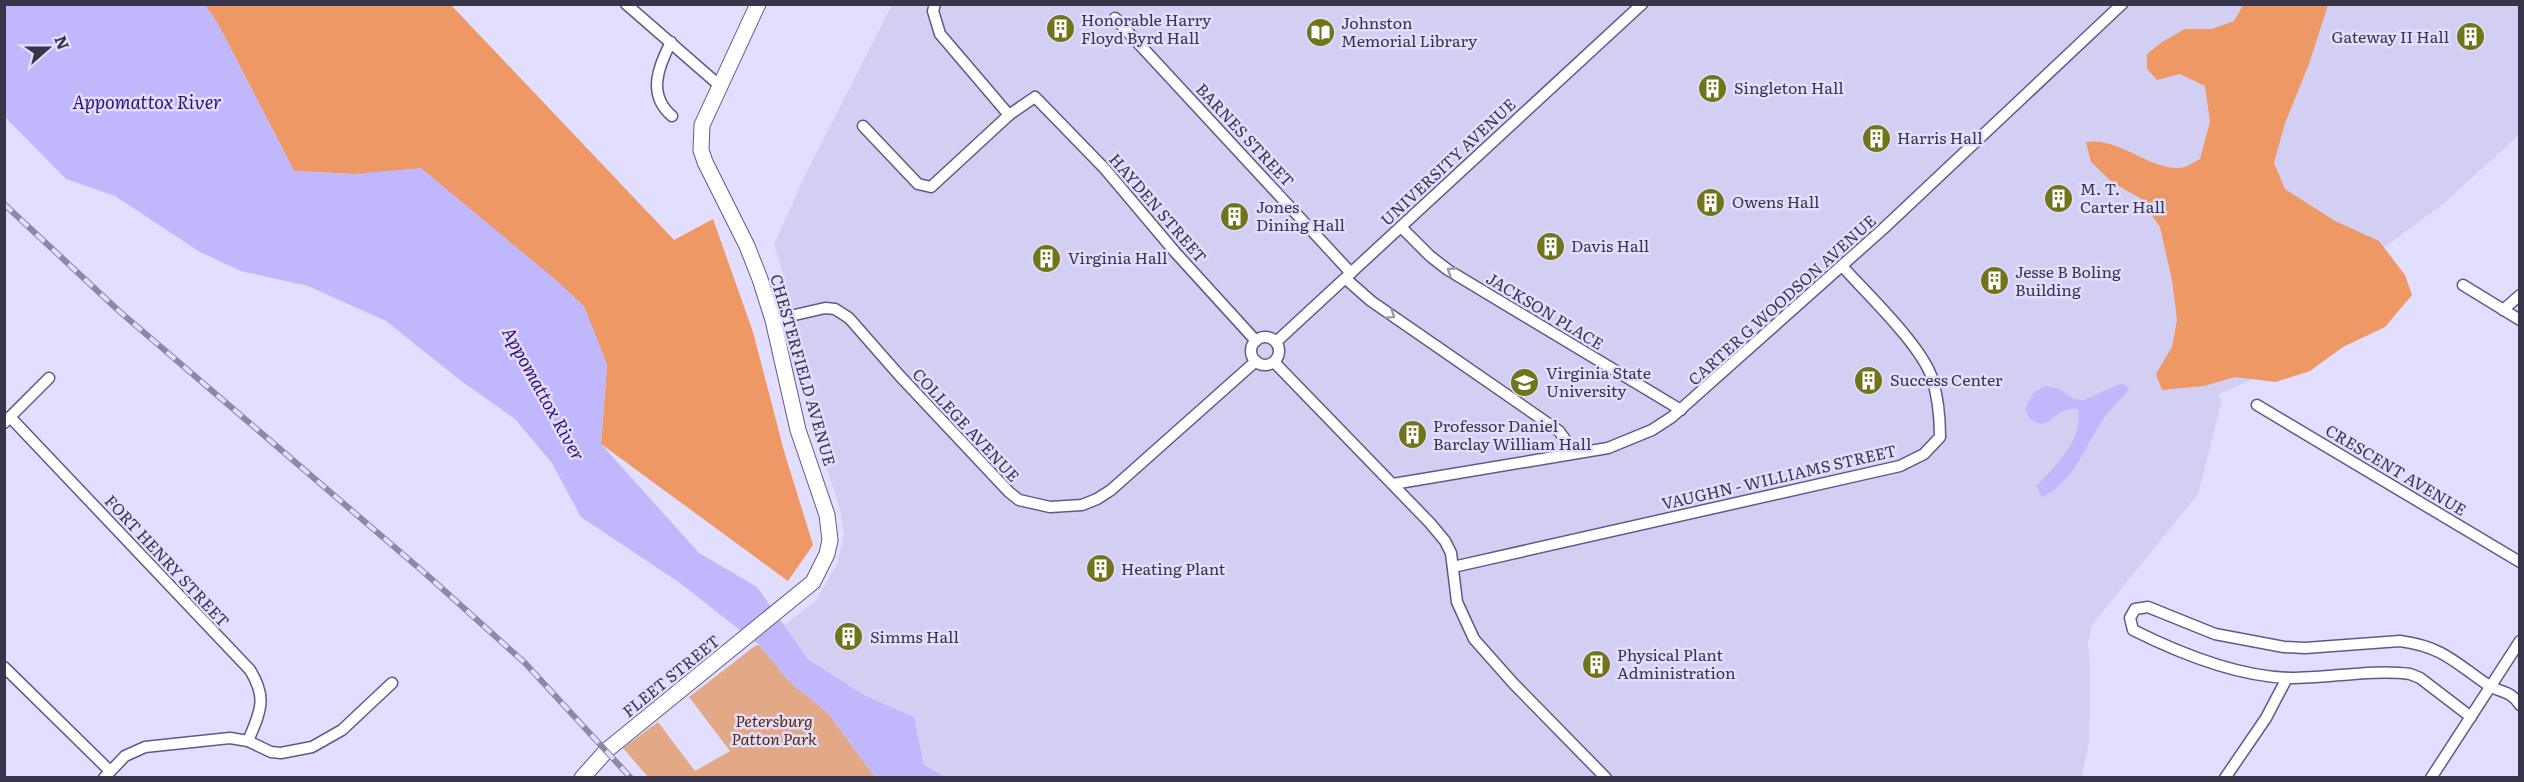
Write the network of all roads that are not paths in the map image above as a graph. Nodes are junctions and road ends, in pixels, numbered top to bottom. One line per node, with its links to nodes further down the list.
1 (626, 4): 7 (street)
2 (758, 4): 8 (main road, CHESTERFIELD AVENUE)
3 (935, 4): 9 (street)
4 (1641, 4): 12 (street, UNIVERSITY AVENUE)
5 (2122, 4): 13 (street, CARTER G WOODSON AVENUE)
6 (1115, 18): 14 (street, BARNES STREET)
7 (671, 42): 8 (street); 10 (street)
8 (719, 86): 19 (main road, CHESTERFIELD AVENUE)
9 (1009, 115): 11 (street); 20 (street, HAYDEN STREET)
10 (672, 116)
11 (864, 126)
12 (1401, 227): 14 (street, UNIVERSITY AVENUE); 26 (street, JACKSON PLACE, one-way to 12)
13 (1842, 266): 26 (street, CARTER G WOODSON AVENUE); 31 (street, VAUGHN - WILLIAMS STREET)
14 (1348, 276): 21 (street, UNIVERSITY AVENUE); 28 (street, BARNES STREET, one-way to 28)
15 (2463, 285): 17 (street)
16 (2520, 295): 17 (street)
17 (2503, 310): 18 (street)
18 (2520, 320)
19 (773, 321): 22 (street, COLLEGE AVENUE); 32 (main road, CHESTERFIELD AVENUE)
20 (1256, 341): 21 (street); 22 (street)
21 (1276, 342): 23 (street)
22 (1256, 361): 23 (street)
23 (1274, 362): 29 (street)
24 (49, 378): 27 (street)
25 (2257, 405): 30 (street, CRESCENT AVENUE)
26 (1681, 411): 28 (street, CARTER G WOODSON AVENUE)
27 (7, 420): 40 (street, FORT HENRY STREET)
28 (1575, 453): 29 (street, CARTER G WOODSON AVENUE)
29 (1393, 484): 31 (street)
30 (2520, 562)
31 (1453, 567): 43 (street)
32 (786, 607): 42 (main road, FLEET STREET)
33 (2520, 641): 37 (street)
34 (4, 667): 41 (street)
35 (2287, 678): 37 (street); 39 (street); 44 (street)
36 (392, 683): 40 (street)
37 (2490, 687): 38 (street); 39 (street)
38 (2520, 705)
39 (2471, 717): 45 (street)
40 (248, 741): 41 (street)
41 (107, 774)
42 (582, 777)
43 (1606, 777)
44 (2225, 777)
45 (2431, 777)

